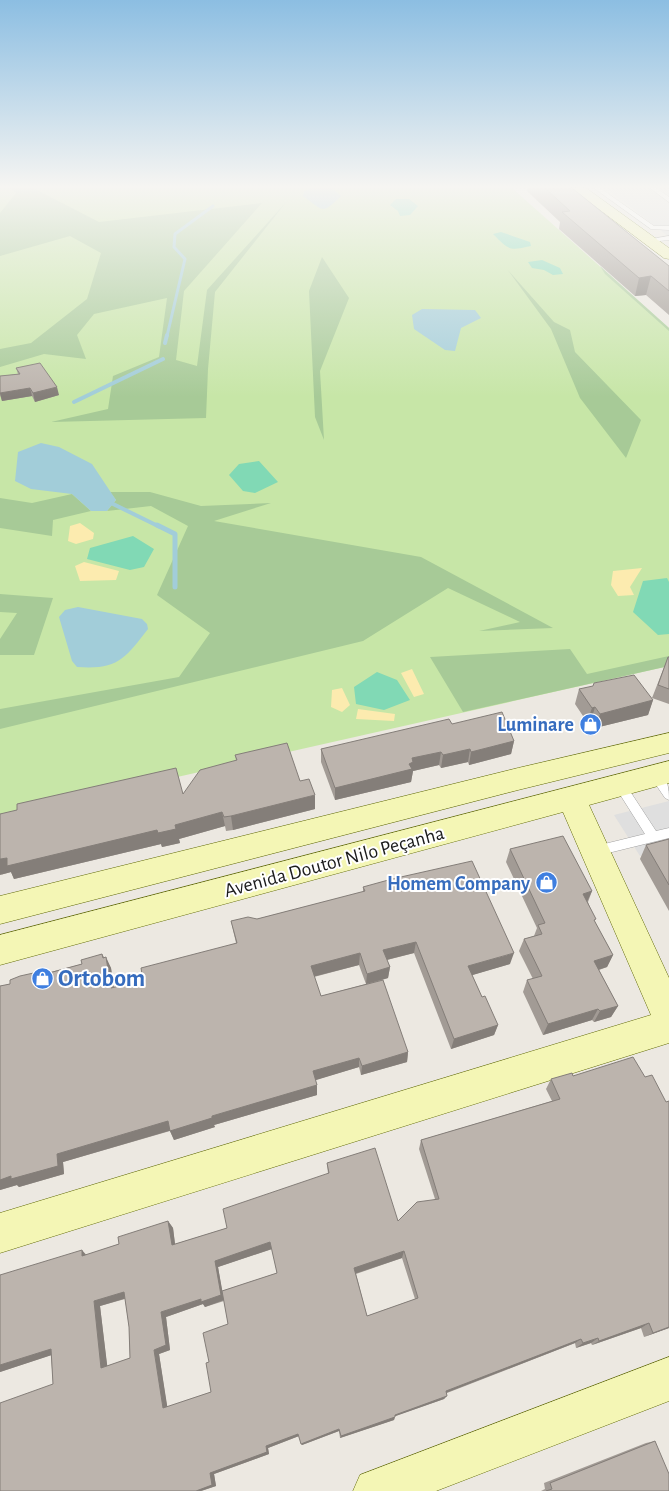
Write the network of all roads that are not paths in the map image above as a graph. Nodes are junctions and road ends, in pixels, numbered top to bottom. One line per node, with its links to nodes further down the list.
1 (669, 743): 2 (main road, Avenida Doutor Nilo Peçanha)
2 (602, 759): 5 (main road); 9 (main road, Avenida Doutor Nilo Peçanha)
3 (665, 781): 4 (main road, Avenida Doutor Nilo Peçanha)
4 (620, 785): 5 (main road, Avenida Doutor Nilo Peçanha); 7 (lane)
5 (571, 797): 8 (main road); 10 (main road, Avenida Doutor Nilo Peçanha)
6 (669, 833): 7 (lane)
7 (654, 837): 8 (lane)
8 (595, 851): 11 (main road)
9 (0, 910)
10 (0, 950)
11 (669, 1016)
12 (669, 1026): 13 (main road)
13 (0, 1233)
14 (669, 1379): 15 (main road)
15 (376, 1491)

